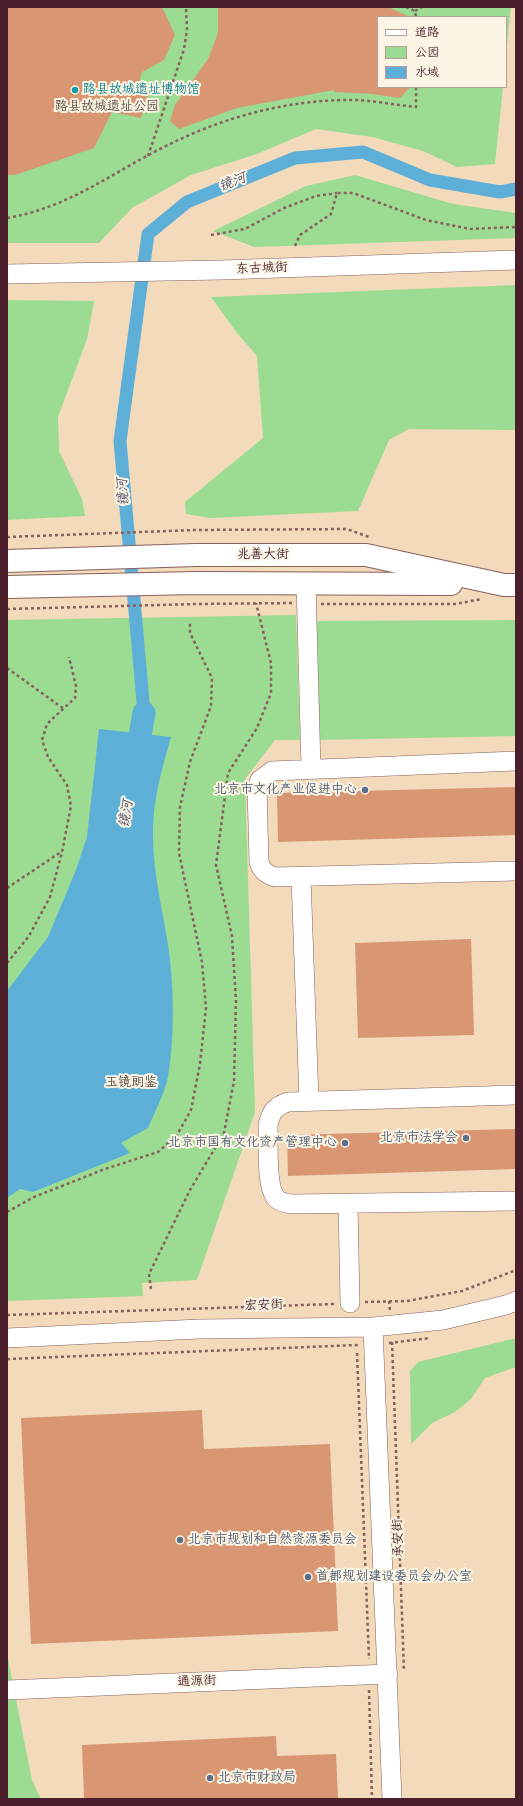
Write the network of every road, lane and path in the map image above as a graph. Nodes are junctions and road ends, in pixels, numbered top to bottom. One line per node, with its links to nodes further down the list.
1 (186, 7): 7 (path)
2 (406, 7): 4 (path)
3 (422, 7): 4 (path)
4 (416, 12): 5 (path)
5 (416, 16)
6 (416, 88): 7 (path)
7 (148, 156): 9 (path)
8 (337, 193): 10 (path); 11 (path); 12 (path)
9 (7, 218)
10 (516, 227)
11 (211, 235)
12 (295, 246)
13 (516, 260): 14 (street, 东古城街)
14 (7, 274)
15 (195, 530): 16 (path)
16 (7, 537)
17 (7, 561): 18 (main road, 兆善大街)
18 (516, 585)
19 (7, 587): 22 (main road)
20 (196, 593): 21 (main road); 22 (main road); 22 (path); 25 (path)
21 (307, 593): 23 (path); 23 (main road); 25 (path); 32 (street)
22 (80, 596): 26 (path)
23 (488, 597): 24 (main road)
24 (516, 598)
25 (256, 604): 44 (path)
26 (7, 608)
27 (190, 621): 42 (path)
28 (70, 657): 30 (path)
29 (7, 668): 30 (path)
30 (64, 709): 33 (path)
31 (516, 761): 32 (street)
32 (311, 769): 35 (street)
33 (62, 852): 36 (path); 37 (path)
34 (516, 871): 35 (street)
35 (301, 877): 39 (street)
36 (7, 888)
37 (7, 963)
38 (516, 1096): 39 (street)
39 (309, 1101): 41 (street)
40 (516, 1201): 41 (street)
41 (348, 1203): 47 (street)
42 (7, 1212)
43 (516, 1270): 45 (path, 宏安街)
44 (151, 1289)
45 (389, 1301): 47 (path, 宏安街); 49 (path, 承安街)
46 (516, 1301): 49 (street, 宏安街)
47 (350, 1303): 48 (path, 宏安街)
48 (7, 1315)
49 (374, 1335): 50 (path); 51 (street, 宏安街); 52 (path); 53 (street, 承安街); 53 (path, 承安街); 53 (path, 承安街)
50 (436, 1337)
51 (7, 1338)
52 (7, 1359)
53 (387, 1674): 54 (street, 通源街); 55 (path, 承安街); 56 (street, 承安街)
54 (7, 1690)
55 (372, 1799)
56 (392, 1799)

